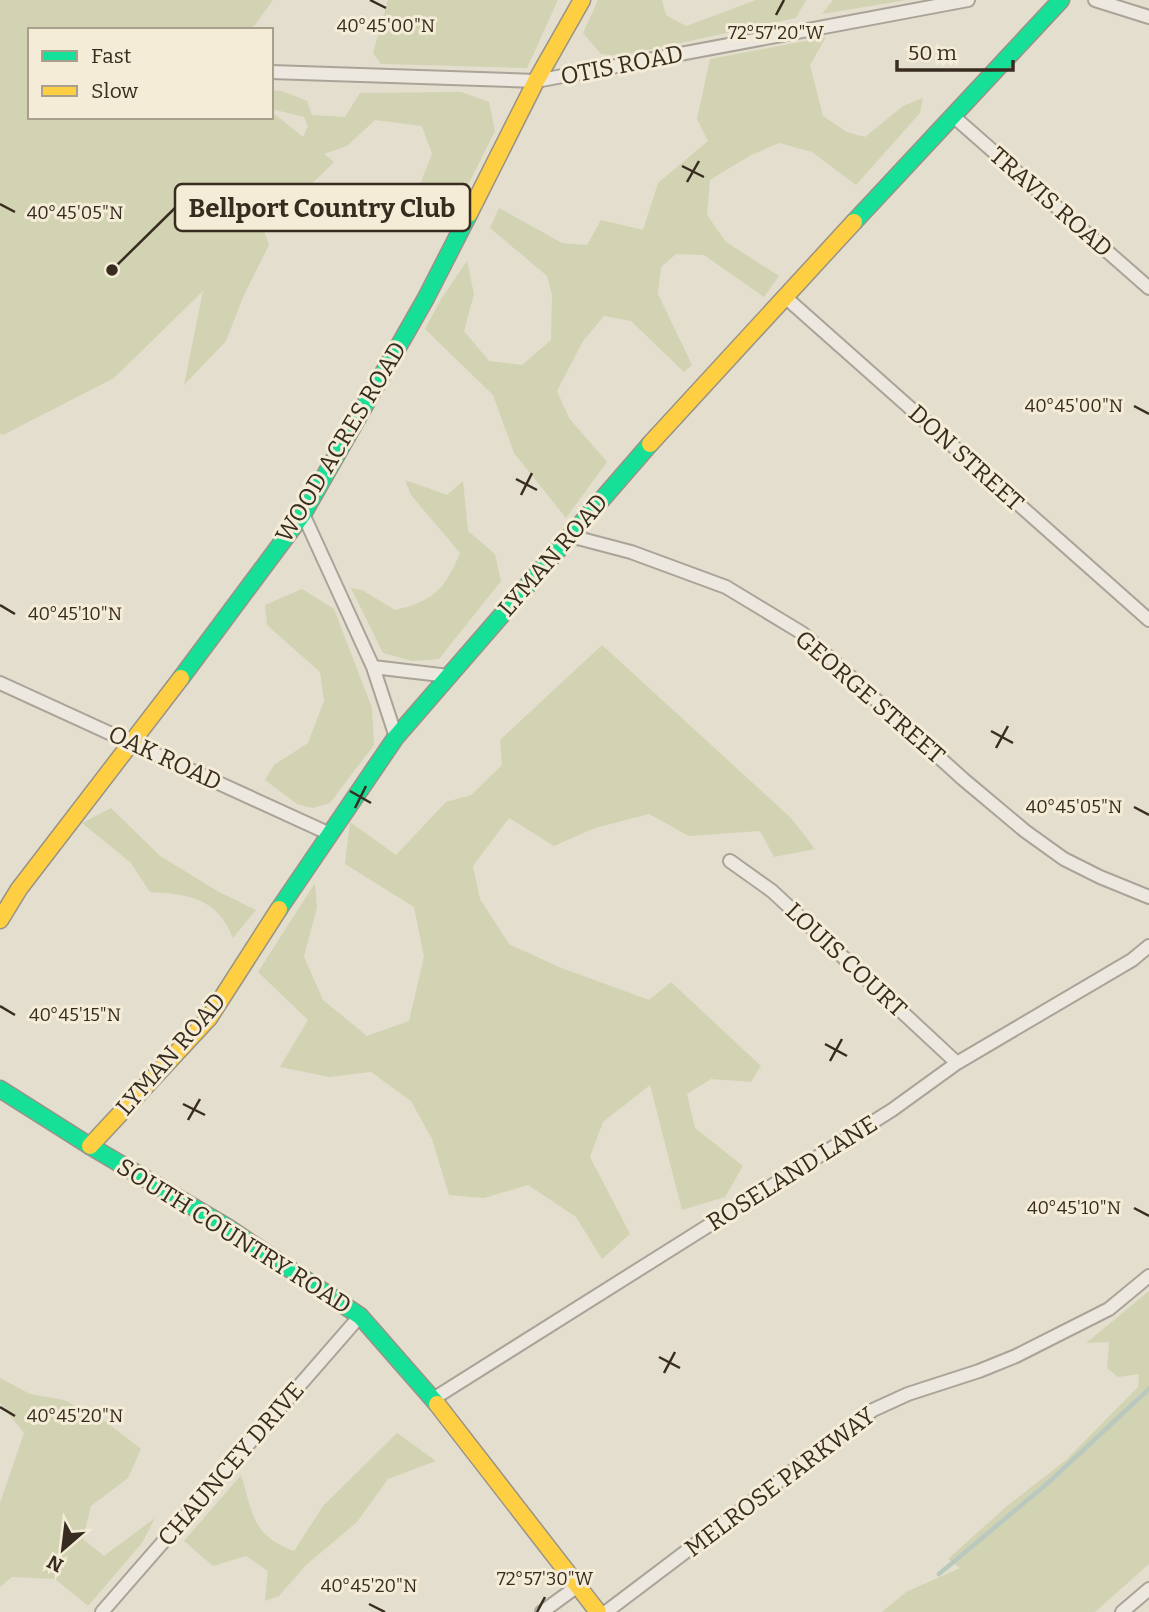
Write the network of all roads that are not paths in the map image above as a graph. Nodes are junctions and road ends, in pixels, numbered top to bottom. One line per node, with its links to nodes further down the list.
1 (582, 0): 7 (street, WOOD ACRES ROAD)
2 (968, 0): 7 (street, OTIS ROAD)
3 (1061, 0): 8 (street, LYMAN ROAD)
4 (1095, 0): 5 (street)
5 (1149, 17)
6 (273, 72): 7 (street, OTIS ROAD)
7 (536, 81): 11 (street, WOOD ACRES ROAD)
8 (953, 116): 9 (street, TRAVIS ROAD); 10 (street, LYMAN ROAD)
9 (1149, 288)
10 (784, 296): 12 (street, LYMAN ROAD); 13 (street, DON STREET)
11 (303, 514): 14 (street); 18 (street, WOOD ACRES ROAD)
12 (570, 536): 15 (street, LYMAN ROAD); 21 (street, GEORGE STREET)
13 (1149, 620)
14 (373, 667): 15 (street); 17 (street)
15 (449, 676): 17 (street, LYMAN ROAD)
16 (0, 683): 18 (street, OAK ROAD)
17 (396, 737): 19 (street, LYMAN ROAD)
18 (132, 743): 19 (street, OAK ROAD); 22 (street, WOOD ACRES ROAD)
19 (330, 834): 26 (street, LYMAN ROAD)
20 (730, 861): 24 (street, LOUIS COURT)
21 (1149, 897)
22 (0, 920)
23 (1149, 946): 24 (street, ROSELAND LANE)
24 (957, 1063): 29 (street, ROSELAND LANE)
25 (0, 1089): 26 (street, SOUTH COUNTRY ROAD)
26 (90, 1146): 28 (street, SOUTH COUNTRY ROAD)
27 (1149, 1276): 35 (street, MELROSE PARKWAY)
28 (360, 1316): 29 (street, SOUTH COUNTRY ROAD); 32 (street, CHAUNCEY DRIVE)
29 (433, 1399): 30 (street, SOUTH COUNTRY ROAD)
30 (579, 1585): 33 (street); 34 (street, SOUTH COUNTRY ROAD)
31 (1149, 1590): 36 (street)
32 (102, 1612)
33 (542, 1612)
34 (598, 1612)
35 (606, 1612)
36 (1122, 1612)

